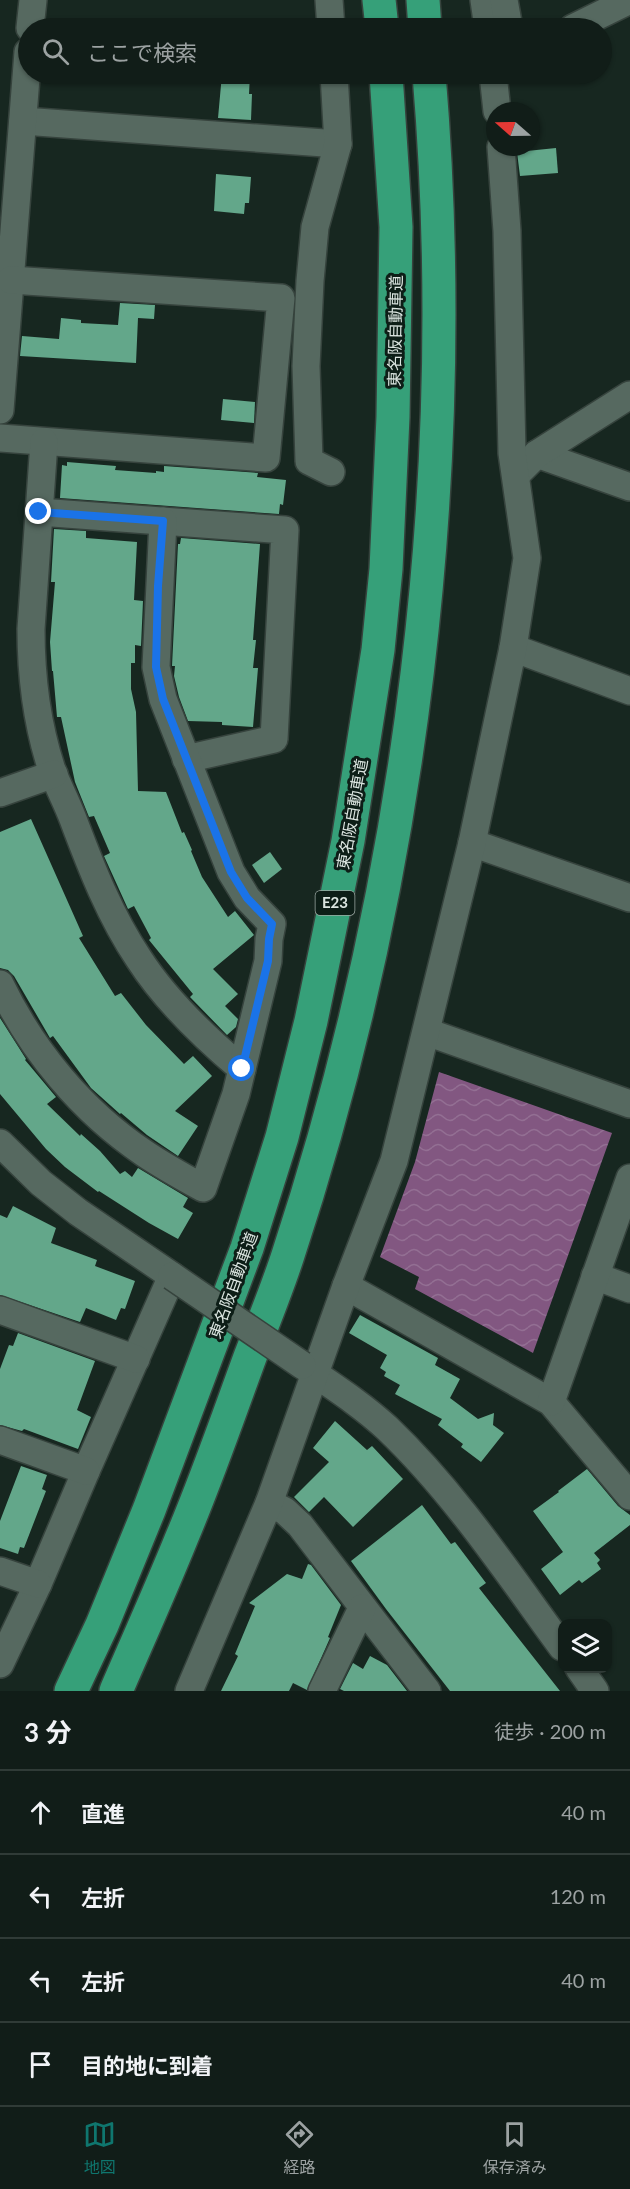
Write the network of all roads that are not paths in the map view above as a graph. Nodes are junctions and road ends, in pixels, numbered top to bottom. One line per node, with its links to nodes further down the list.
1 (33, 0): 8 (street)
2 (328, 0): 9 (street)
3 (380, 0): 10 (highway)
4 (423, 0): 11 (highway)
5 (484, 0): 12 (street)
6 (504, 0): 13 (street)
7 (630, 0): 14 (street)
8 (31, 18)
9 (330, 18)
10 (381, 18)
11 (424, 18)
12 (487, 18)
13 (507, 18)
14 (593, 18)
15 (26, 84): 21 (street)
16 (335, 84): 22 (street)
17 (387, 84): 66 (highway, 東名阪自動車道 / E23)
18 (430, 84): 67 (highway, E23)
19 (494, 84): 20 (street)
20 (496, 102)
21 (23, 121): 22 (street); 24 (street)
22 (338, 144): 30 (street)
23 (502, 156): 31 (street)
24 (11, 280): 26 (street); 28 (street)
25 (630, 395): 29 (street)
26 (0, 411)
27 (0, 438): 28 (street)
28 (44, 442): 33 (street)
29 (537, 454): 31 (street); 32 (street)
30 (331, 472)
31 (516, 474): 35 (street)
32 (630, 488)
33 (39, 512): 34 (street); 38 (street)
34 (163, 521): 37 (street); 37 (street)
35 (513, 648): 36 (street); 40 (street)
36 (630, 691)
37 (186, 759): 44 (street)
38 (54, 774): 39 (street); 44 (street)
39 (0, 793)
40 (472, 843): 41 (street); 43 (street)
41 (630, 898)
42 (0, 984): 44 (street)
43 (427, 1032): 45 (street); 50 (street)
44 (242, 1069)
45 (630, 1104)
46 (0, 1143): 48 (street)
47 (630, 1178): 49 (street)
48 (172, 1276): 53 (street); 54 (street, bridge)
49 (595, 1276): 51 (street); 55 (street)
50 (346, 1286): 54 (street); 55 (street)
51 (630, 1289)
52 (0, 1310): 53 (street)
53 (136, 1359): 57 (street)
54 (308, 1370): 59 (street); 63 (street)
55 (551, 1402): 58 (street)
56 (0, 1440): 57 (street)
57 (86, 1471): 61 (street)
58 (630, 1496)
59 (269, 1503): 62 (street); 68 (street)
60 (0, 1571): 61 (street)
61 (38, 1584): 64 (street)
62 (362, 1608): 69 (street); 70 (street)
63 (558, 1642)
64 (0, 1664)
65 (582, 1673): 71 (street)
66 (71, 1691)
67 (116, 1691)
68 (189, 1691)
69 (322, 1691)
70 (427, 1691)
71 (595, 1691)

